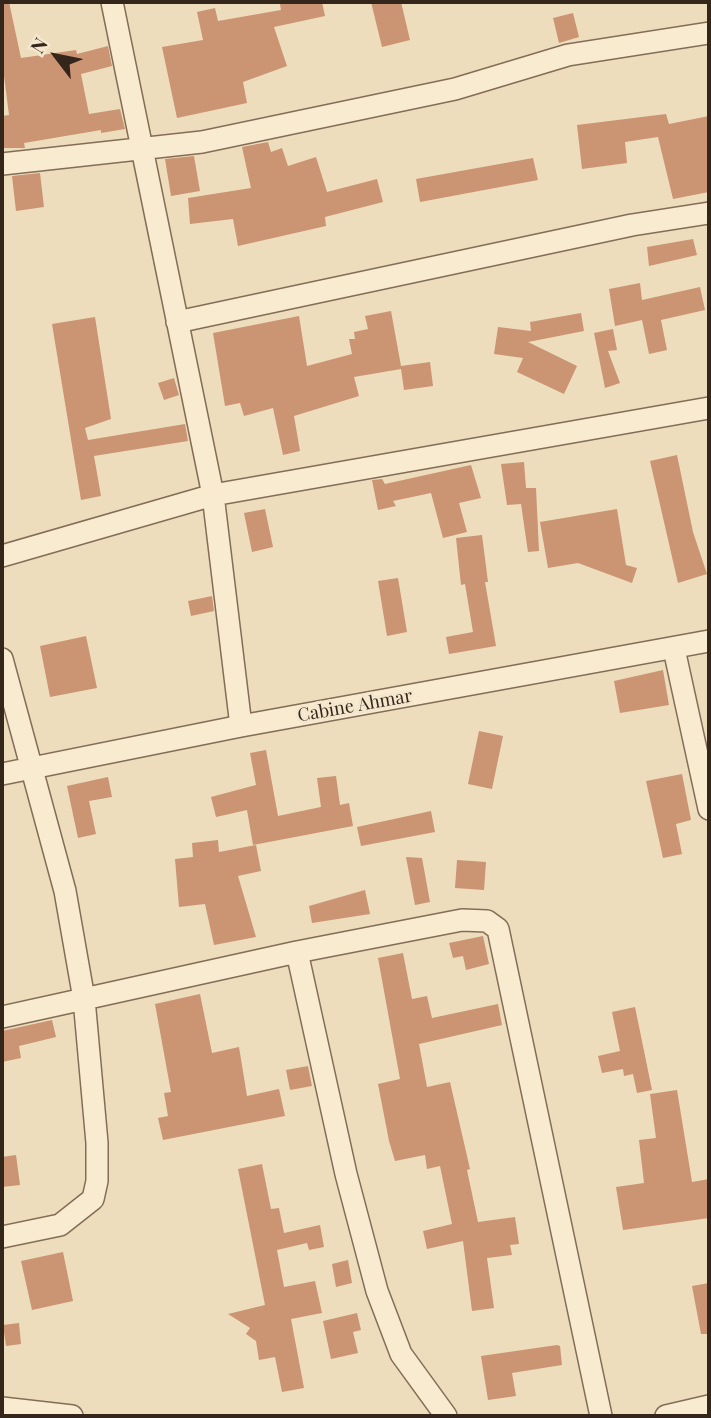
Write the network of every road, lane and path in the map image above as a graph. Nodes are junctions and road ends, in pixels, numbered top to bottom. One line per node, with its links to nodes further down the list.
1 (112, 2): 3 (street)
2 (709, 33): 3 (street)
3 (140, 149): 4 (street); 6 (street)
4 (2, 164)
5 (709, 213): 6 (street)
6 (177, 322): 8 (street)
7 (709, 408): 8 (street)
8 (213, 495): 9 (street); 13 (street)
9 (2, 556)
10 (709, 641): 11 (street, Cabine Ahmar)
11 (674, 649): 13 (street, Cabine Ahmar); 16 (street)
12 (2, 659): 14 (street)
13 (241, 726): 14 (street, Cabine Ahmar)
14 (32, 769): 15 (street, Cabine Ahmar); 18 (street)
15 (2, 774)
16 (709, 809)
17 (297, 952): 18 (street); 24 (street); 25 (street)
18 (84, 999): 19 (street); 20 (street)
19 (2, 1017)
20 (2, 1237)
21 (709, 1406): 26 (street)
22 (2, 1408): 23 (street)
23 (72, 1416)
24 (446, 1416)
25 (601, 1416)
26 (666, 1416)

